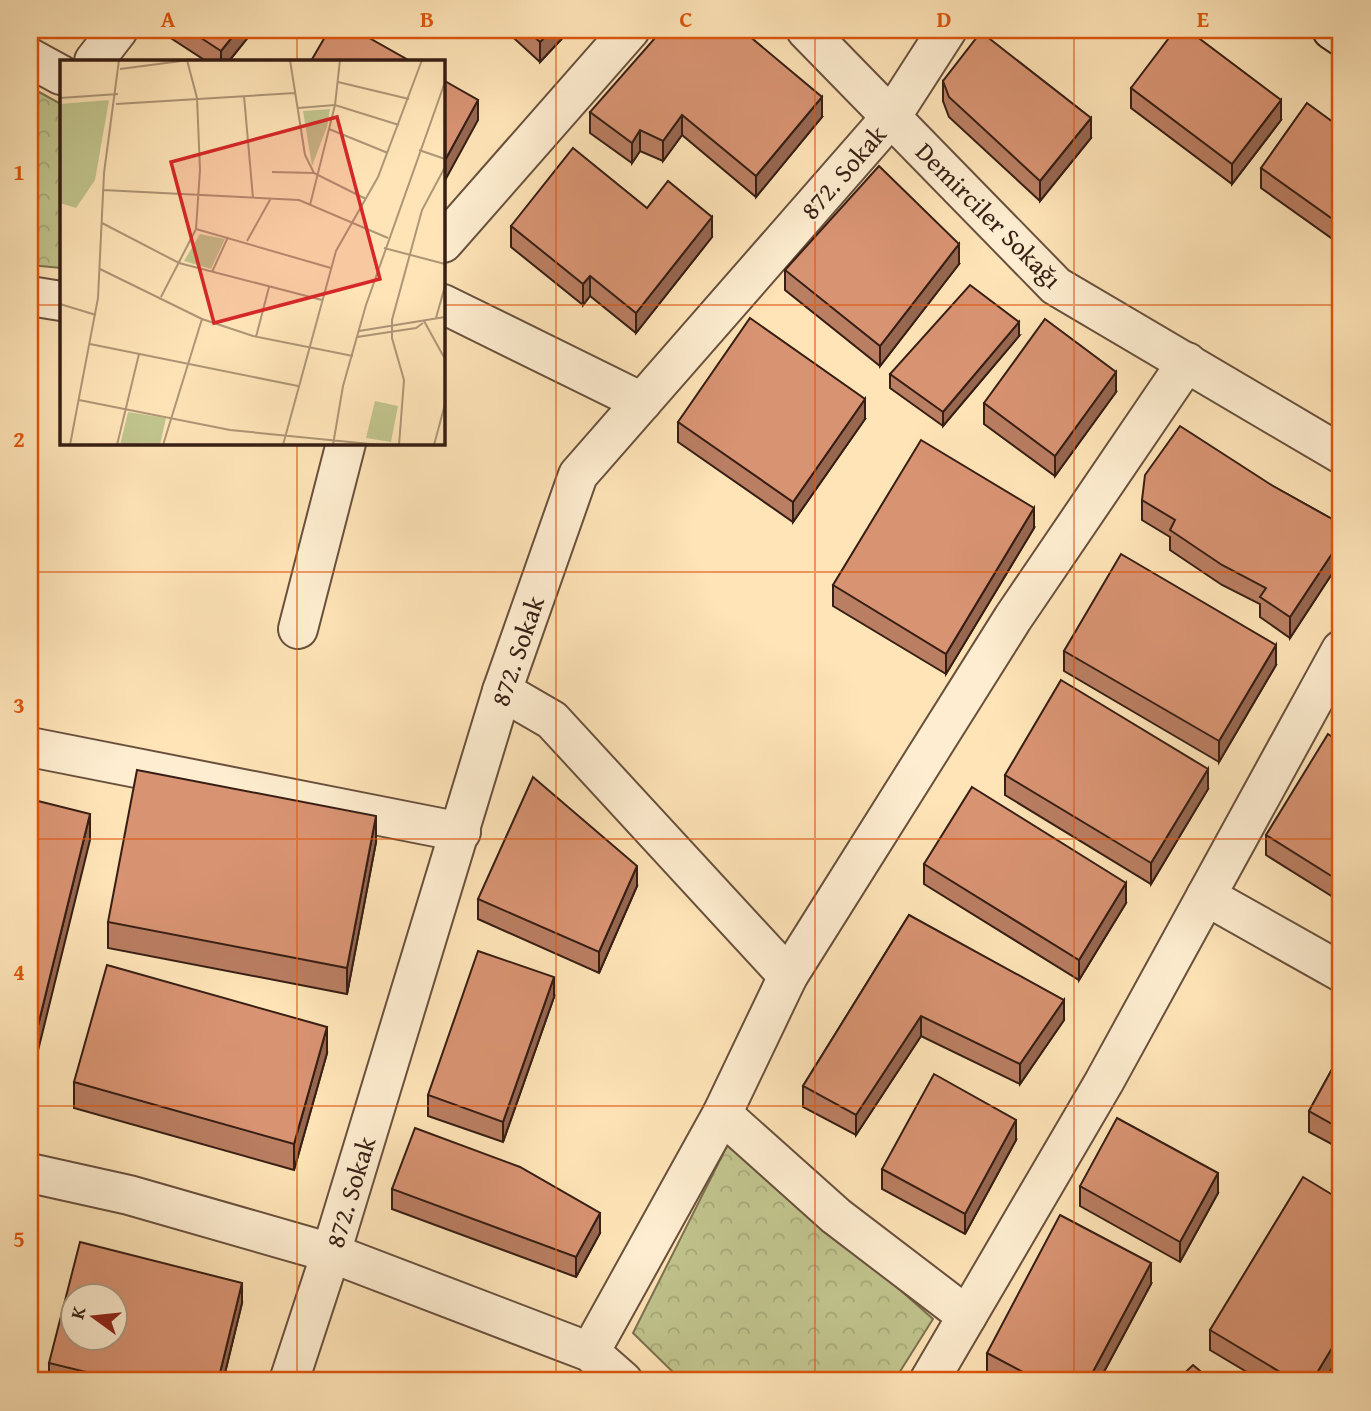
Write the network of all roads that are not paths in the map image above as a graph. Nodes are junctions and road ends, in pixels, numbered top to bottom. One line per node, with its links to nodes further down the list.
1 (118, 30): 8 (street)
2 (630, 30): 11 (street)
3 (806, 30): 10 (street, Demirciler Sokağı)
4 (947, 30): 10 (street, 872. Sokak)
5 (1332, 30): 6 (street)
6 (1341, 36)
7 (30, 58): 9 (street)
8 (95, 60)
9 (60, 74)
10 (891, 117): 15 (street, Demirciler Sokağı); 16 (street, 872. Sokak)
11 (444, 242)
12 (30, 296): 13 (street)
13 (60, 301)
14 (444, 304): 16 (street)
15 (1187, 362): 18 (street, Demirciler Sokağı); 26 (street)
16 (642, 402): 21 (street, 872. Sokak)
17 (346, 444): 19 (street)
18 (1341, 454)
19 (299, 629)
20 (1341, 650): 24 (street)
21 (502, 691): 23 (street, 872. Sokak); 26 (street)
22 (30, 747): 23 (street)
23 (461, 832): 29 (street, 872. Sokak)
24 (1206, 895): 25 (street); 30 (street)
25 (1341, 972)
26 (788, 976): 27 (street)
27 (722, 1114): 30 (street); 31 (street)
28 (30, 1174): 29 (street)
29 (331, 1253): 31 (street); 32 (street, 872. Sokak)
30 (967, 1316): 34 (street)
31 (590, 1352): 33 (street)
32 (289, 1381)
33 (623, 1381)
34 (929, 1381)

